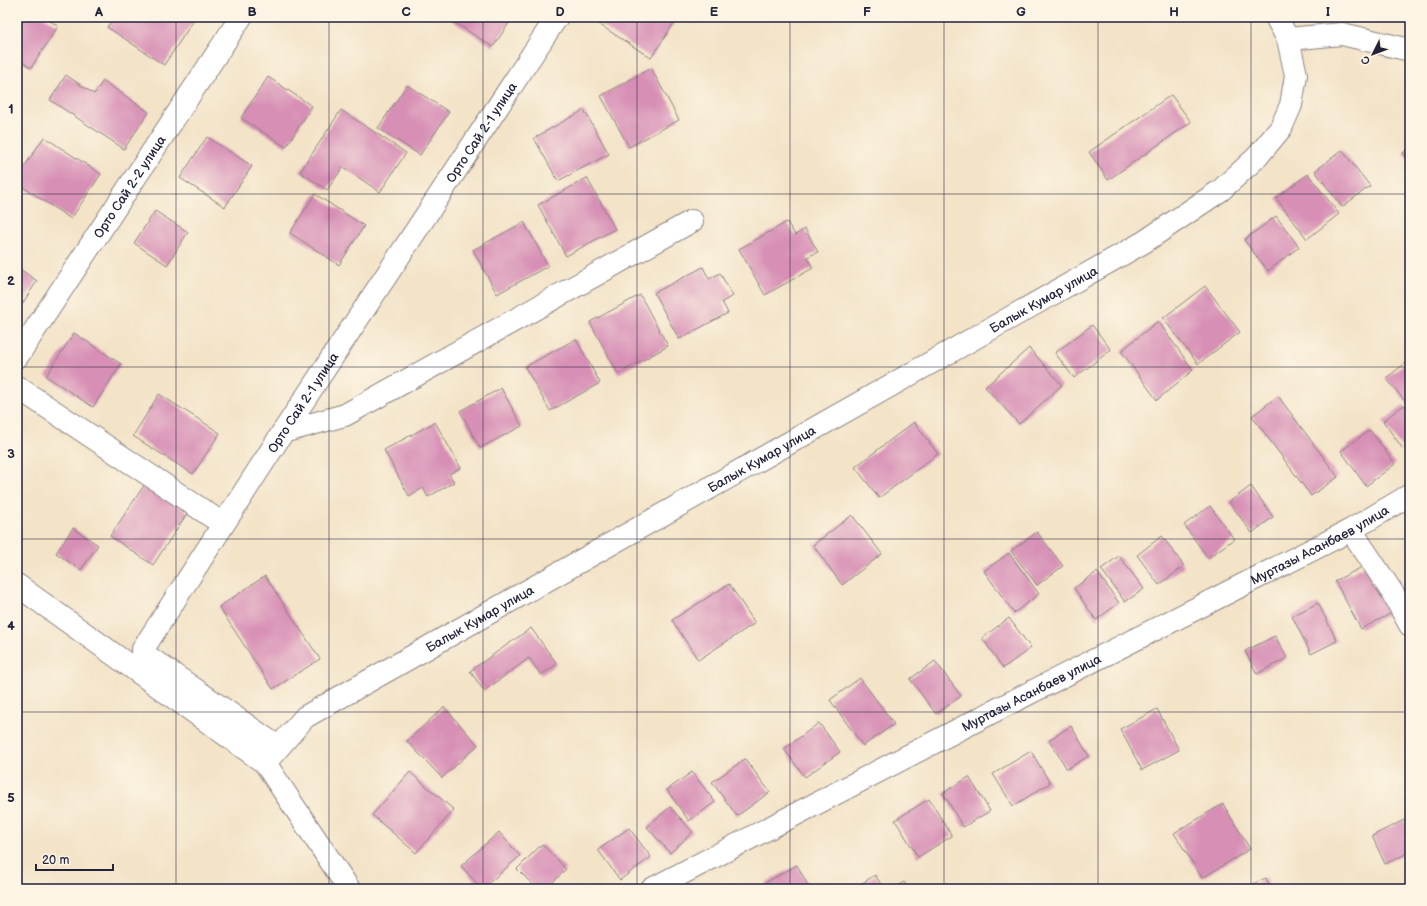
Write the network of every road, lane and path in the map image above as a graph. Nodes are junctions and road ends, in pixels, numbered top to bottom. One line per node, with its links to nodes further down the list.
1 (241, 17): 7 (street, Орто Сай 2-2 улица)
2 (557, 17): 9 (street, Орто Сай 2-1 улица)
3 (1276, 17): 4 (street, Балык Кумар улица)
4 (1288, 39): 5 (street); 15 (street, Балык Кумар улица)
5 (1410, 50)
6 (692, 221): 9 (street)
7 (17, 357)
8 (17, 387): 11 (street)
9 (283, 432): 11 (street, Орто Сай 2-1 улица)
10 (1410, 495): 12 (street, Муртазы Асанбаев улица)
11 (223, 524): 15 (street, Орто Сай 2-1 улица)
12 (1351, 530): 14 (street); 17 (street, Муртазы Асанбаев улица)
13 (17, 584): 15 (street)
14 (1410, 625)
15 (272, 755): 16 (street)
16 (349, 889)
17 (652, 889)

